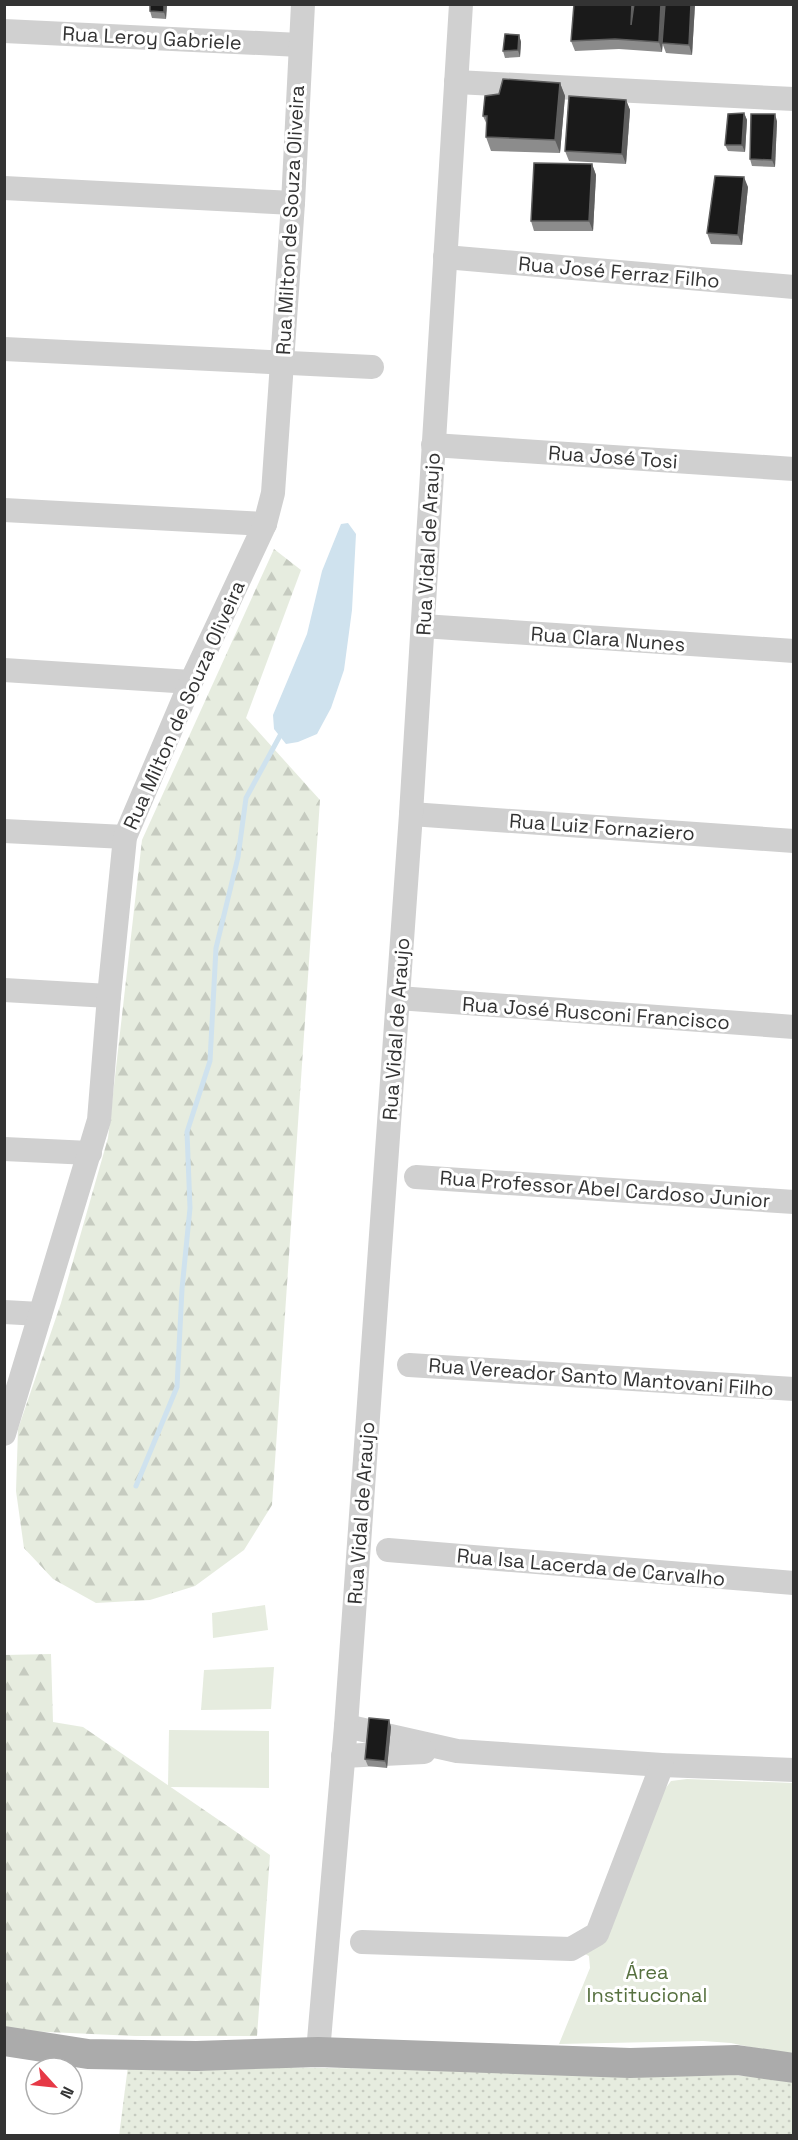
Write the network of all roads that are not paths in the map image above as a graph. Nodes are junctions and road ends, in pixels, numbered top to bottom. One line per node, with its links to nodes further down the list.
1 (303, 4): 4 (street, Rua Milton de Souza Oliveira)
2 (461, 4): 5 (street, Rua Vidal de Araujo)
3 (4, 31): 4 (street, Rua Leroy Gabriele)
4 (300, 45): 8 (street, Rua Milton de Souza Oliveira)
5 (456, 82): 6 (street); 9 (street, Rua Vidal de Araujo)
6 (794, 99)
7 (4, 188): 8 (street)
8 (293, 202): 12 (street, Rua Milton de Souza Oliveira)
9 (445, 257): 10 (street, Rua José Ferraz Filho); 14 (street, Rua Vidal de Araujo)
10 (794, 287)
11 (4, 349): 12 (street)
12 (282, 361): 13 (street); 17 (street, Rua Milton de Souza Oliveira)
13 (372, 367)
14 (433, 445): 15 (street, Rua José Tosi); 18 (street, Rua Vidal de Araujo)
15 (794, 469)
16 (4, 510): 17 (street)
17 (265, 524): 21 (street, Rua Milton de Souza Oliveira)
18 (423, 626): 19 (street, Rua Clara Nunes); 22 (street, Rua Vidal de Araujo)
19 (794, 651)
20 (4, 670): 21 (street)
21 (191, 682): 24 (street, Rua Milton de Souza Oliveira)
22 (411, 814): 25 (street, Rua Luiz Fornaziero); 28 (street, Rua Vidal de Araujo)
23 (4, 831): 24 (street)
24 (125, 837): 27 (street, Rua Milton de Souza Oliveira)
25 (794, 841)
26 (4, 990): 27 (street)
27 (109, 996): 31 (street, Rua Milton de Souza Oliveira)
28 (398, 998): 29 (street, Rua José Rusconi Francisco); 41 (street, Rua Vidal de Araujo)
29 (794, 1027)
30 (4, 1149): 31 (street)
31 (90, 1153): 35 (street, Rua Milton de Souza Oliveira)
32 (416, 1177): 33 (street, Rua Professor Abel Cardoso Junior)
33 (794, 1202)
34 (4, 1312): 35 (street)
35 (40, 1314): 38 (street, Rua Milton de Souza Oliveira)
36 (409, 1365): 37 (street, Rua Vereador Santo Mantovani Filho)
37 (794, 1389)
38 (4, 1434)
39 (388, 1550): 40 (street, Rua Isa Lacerda de Carvalho)
40 (794, 1583)
41 (346, 1726): 42 (street); 43 (street, Rua Vidal de Araujo)
42 (457, 1751): 43 (street); 44 (street)
43 (343, 1756): 48 (street, Rua Vidal de Araujo)
44 (662, 1765): 45 (street); 46 (street)
45 (794, 1770)
46 (362, 1941)
47 (4, 2041): 48 (main road)
48 (318, 2052): 49 (main road)
49 (794, 2067)

